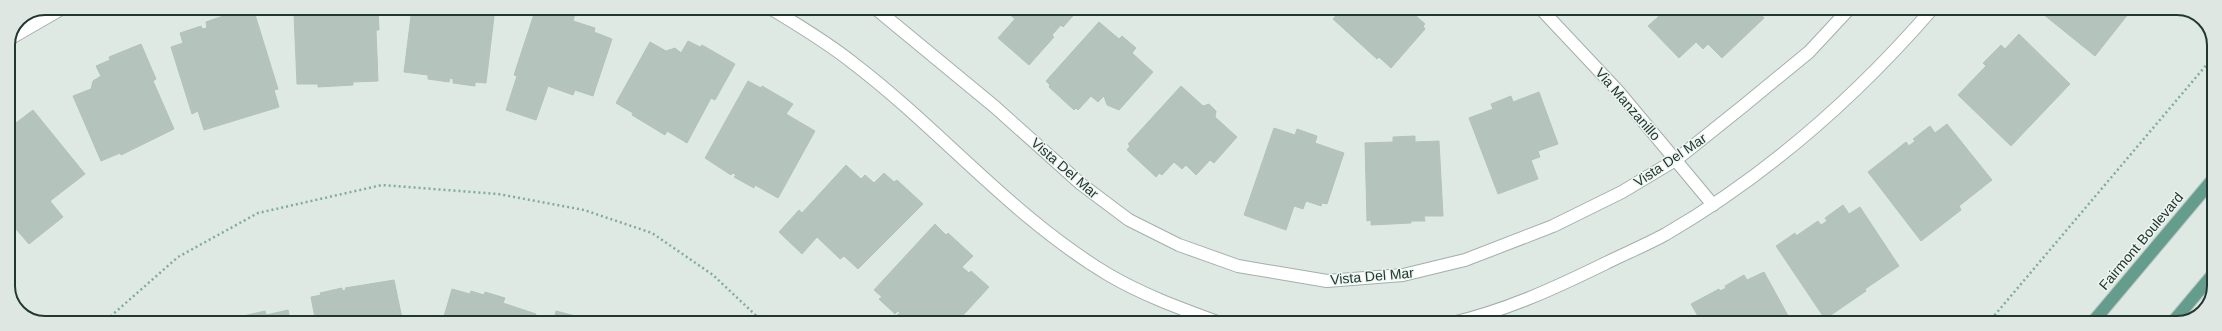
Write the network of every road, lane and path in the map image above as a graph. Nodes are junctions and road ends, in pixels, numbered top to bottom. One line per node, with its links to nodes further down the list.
1 (48, 15): 7 (street)
2 (782, 15): 15 (street)
3 (883, 15): 9 (street, Vista Del Mar)
4 (1547, 15): 9 (street, Via Manzanillo)
5 (1843, 15): 9 (street, Vista Del Mar)
6 (1926, 15): 11 (street)
7 (17, 34)
8 (2207, 64): 17 (path)
9 (1676, 159): 11 (street, Via Manzanillo)
10 (2207, 186): 18 (main road, Fairmont Boulevard)
11 (1713, 204): 16 (street)
12 (2207, 282): 19 (main road)
13 (111, 316): 14 (path)
14 (757, 316)
15 (1201, 316)
16 (1480, 316)
17 (1994, 316)
18 (2098, 316)
19 (2178, 316)

